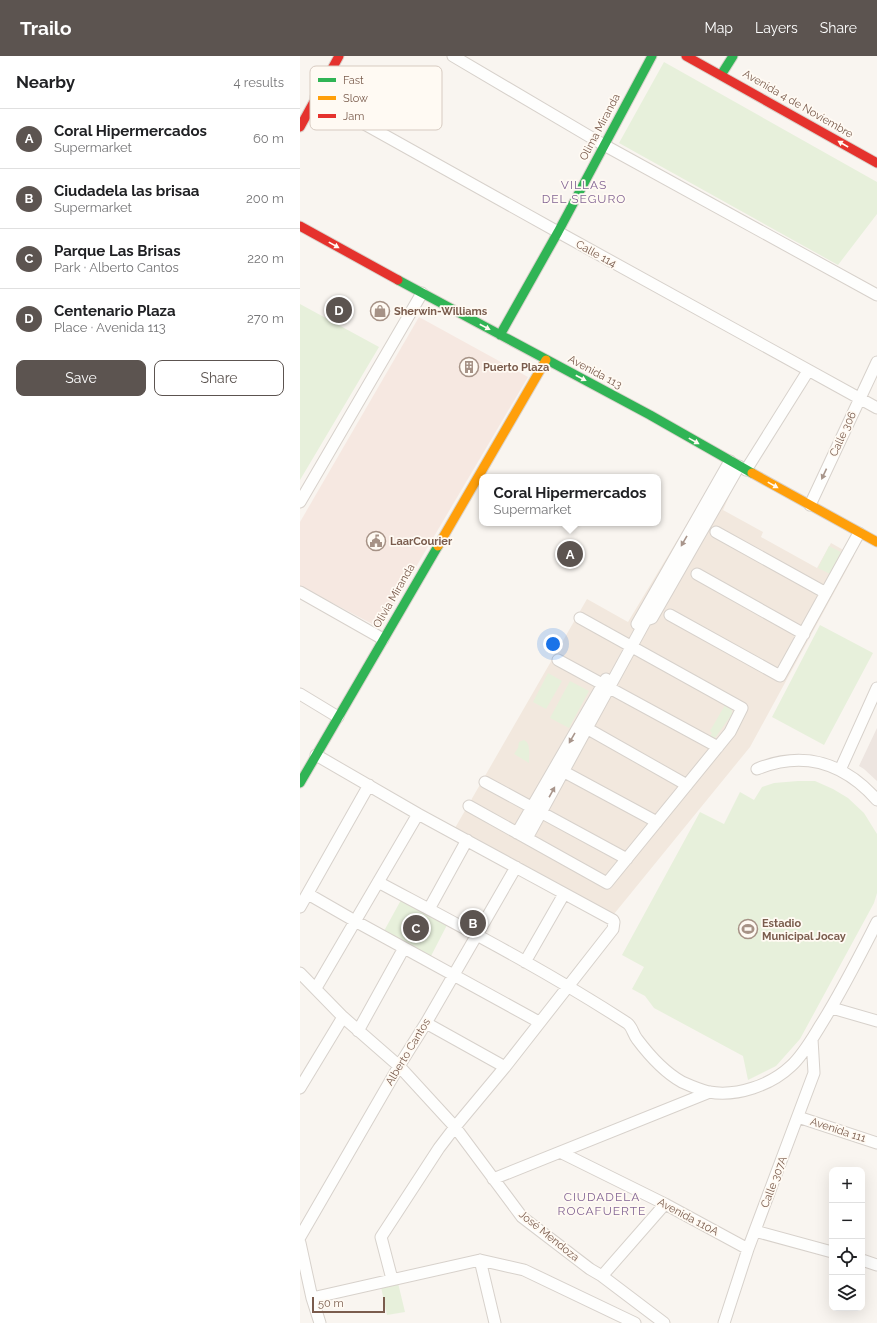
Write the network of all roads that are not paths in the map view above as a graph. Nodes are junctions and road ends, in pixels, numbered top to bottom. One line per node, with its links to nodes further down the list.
1 (339, 56): 6 (street)
2 (453, 56): 11 (street)
3 (652, 56): 11 (street, Olima Miranda)
4 (686, 56): 7 (street, Avenida 4 de Noviembre)
5 (733, 56): 7 (street)
6 (333, 66)
7 (722, 75): 12 (street, Avenida 4 de Noviembre, one-way to 7)
8 (310, 108): 9 (street)
9 (300, 127)
10 (375, 130): 14 (street, Calle 114)
11 (604, 145): 14 (street, Olima Miranda); 16 (street)
12 (877, 163)
13 (300, 226): 15 (street, Avenida 113, one-way to 15)
14 (558, 232): 17 (street, Olima Miranda); 20 (street, Calle 114)
15 (422, 293): 17 (street, Avenida 113, one-way to 17); 26 (street)
16 (877, 295)
17 (500, 335): 18 (street, Avenida 113)
18 (546, 360): 23 (street, Avenida 113, one-way to 23); 24 (street, Olivia Miranda)
19 (877, 362): 21 (street, Calle 306)
20 (808, 371): 21 (street, Calle 114); 23 (street)
21 (859, 398): 22 (street, Calle 114); 27 (street, Calle 306, one-way to 27)
22 (877, 408)
23 (738, 465): 27 (street, Avenida 113, one-way to 27); 38 (street)
24 (479, 474)
25 (479, 475): 37 (street, Olivia Miranda)
26 (300, 502)
27 (810, 505): 29 (street, Avenida 113)
28 (716, 532): 33 (street)
29 (860, 533): 30 (street, Avenida 113); 33 (street)
30 (877, 542)
31 (697, 574): 36 (street)
32 (300, 592): 37 (street)
33 (826, 593): 36 (street)
34 (670, 614): 36 (street)
35 (580, 618): 38 (street)
36 (804, 634)
37 (383, 639): 43 (street, Olivia Miranda)
38 (629, 645): 40 (street); 45 (street)
39 (558, 660): 40 (street)
40 (606, 686): 44 (street); 45 (street)
41 (877, 688): 49 (street)
42 (300, 694): 43 (street)
43 (338, 717): 46 (street, Olivia Miranda)
44 (583, 727): 47 (street); 53 (street)
45 (718, 747): 53 (street)
46 (316, 755): 51 (street, Olivia Miranda); 52 (street)
47 (560, 769): 56 (street); 58 (street)
48 (757, 769): 49 (street)
49 (840, 770): 54 (street)
50 (485, 782): 56 (street)
51 (300, 783)
52 (369, 785): 57 (street); 64 (street)
53 (687, 785): 58 (street)
54 (877, 800)
55 (469, 806): 59 (street)
56 (536, 810): 59 (street); 61 (street)
57 (418, 814): 60 (street); 63 (street)
58 (657, 822): 61 (street)
59 (522, 836): 61 (street)
60 (467, 840): 62 (street); 67 (street)
61 (627, 859)
62 (516, 867): 65 (street); 70 (street, Alberto Cantos)
63 (378, 882): 67 (street); 68 (street)
64 (308, 894): 66 (street); 68 (street)
65 (564, 894): 72 (street); 75 (street)
66 (300, 907)
67 (429, 909): 70 (street)
68 (355, 921): 71 (street); 76 (street)
69 (877, 922): 77 (street)
70 (477, 935): 72 (street); 74 (street, Alberto Cantos)
71 (404, 948): 74 (street); 82 (street)
72 (525, 962): 75 (street)
73 (300, 973): 76 (street, José Mendoza)
74 (454, 975): 80 (street); 81 (street, Alberto Cantos)
75 (569, 986): 80 (street); 87 (street)
76 (316, 988): 78 (street, José Mendoza)
77 (832, 1008): 79 (street); 83 (street)
78 (343, 1017): 82 (street, José Mendoza); 86 (street)
79 (877, 1021)
80 (540, 1022): 85 (street)
81 (426, 1023): 84 (street, Alberto Cantos); 85 (street)
82 (358, 1031): 84 (street, José Mendoza)
83 (812, 1039): 87 (street); 88 (street, Calle 307A)
84 (398, 1066): 89 (street, José Mendoza); 95 (street, Alberto Cantos)
85 (505, 1067): 89 (street)
86 (300, 1088)
87 (710, 1092): 91 (street)
88 (798, 1117): 90 (street, Avenida 111); 94 (street, Calle 307A)
89 (455, 1127): 92 (street, José Mendoza); 103 (street)
90 (877, 1144)
91 (562, 1153): 92 (street); 93 (street, Avenida 110A)
92 (493, 1179): 102 (street, José Mendoza)
93 (665, 1204): 97 (street, Avenida 110A); 102 (street)
94 (755, 1231): 97 (street, Calle 307A); 98 (street)
95 (300, 1237)
96 (300, 1243): 104 (street)
97 (748, 1249): 109 (street, Calle 307A)
98 (829, 1251)
99 (480, 1260): 103 (street); 106 (street); 107 (street)
100 (865, 1261): 101 (street)
101 (877, 1265)
102 (602, 1276): 108 (street, José Mendoza)
103 (392, 1279): 104 (street)
104 (312, 1298): 105 (street)
105 (320, 1323)
106 (495, 1323)
107 (635, 1323)
108 (664, 1323)
109 (724, 1323)

